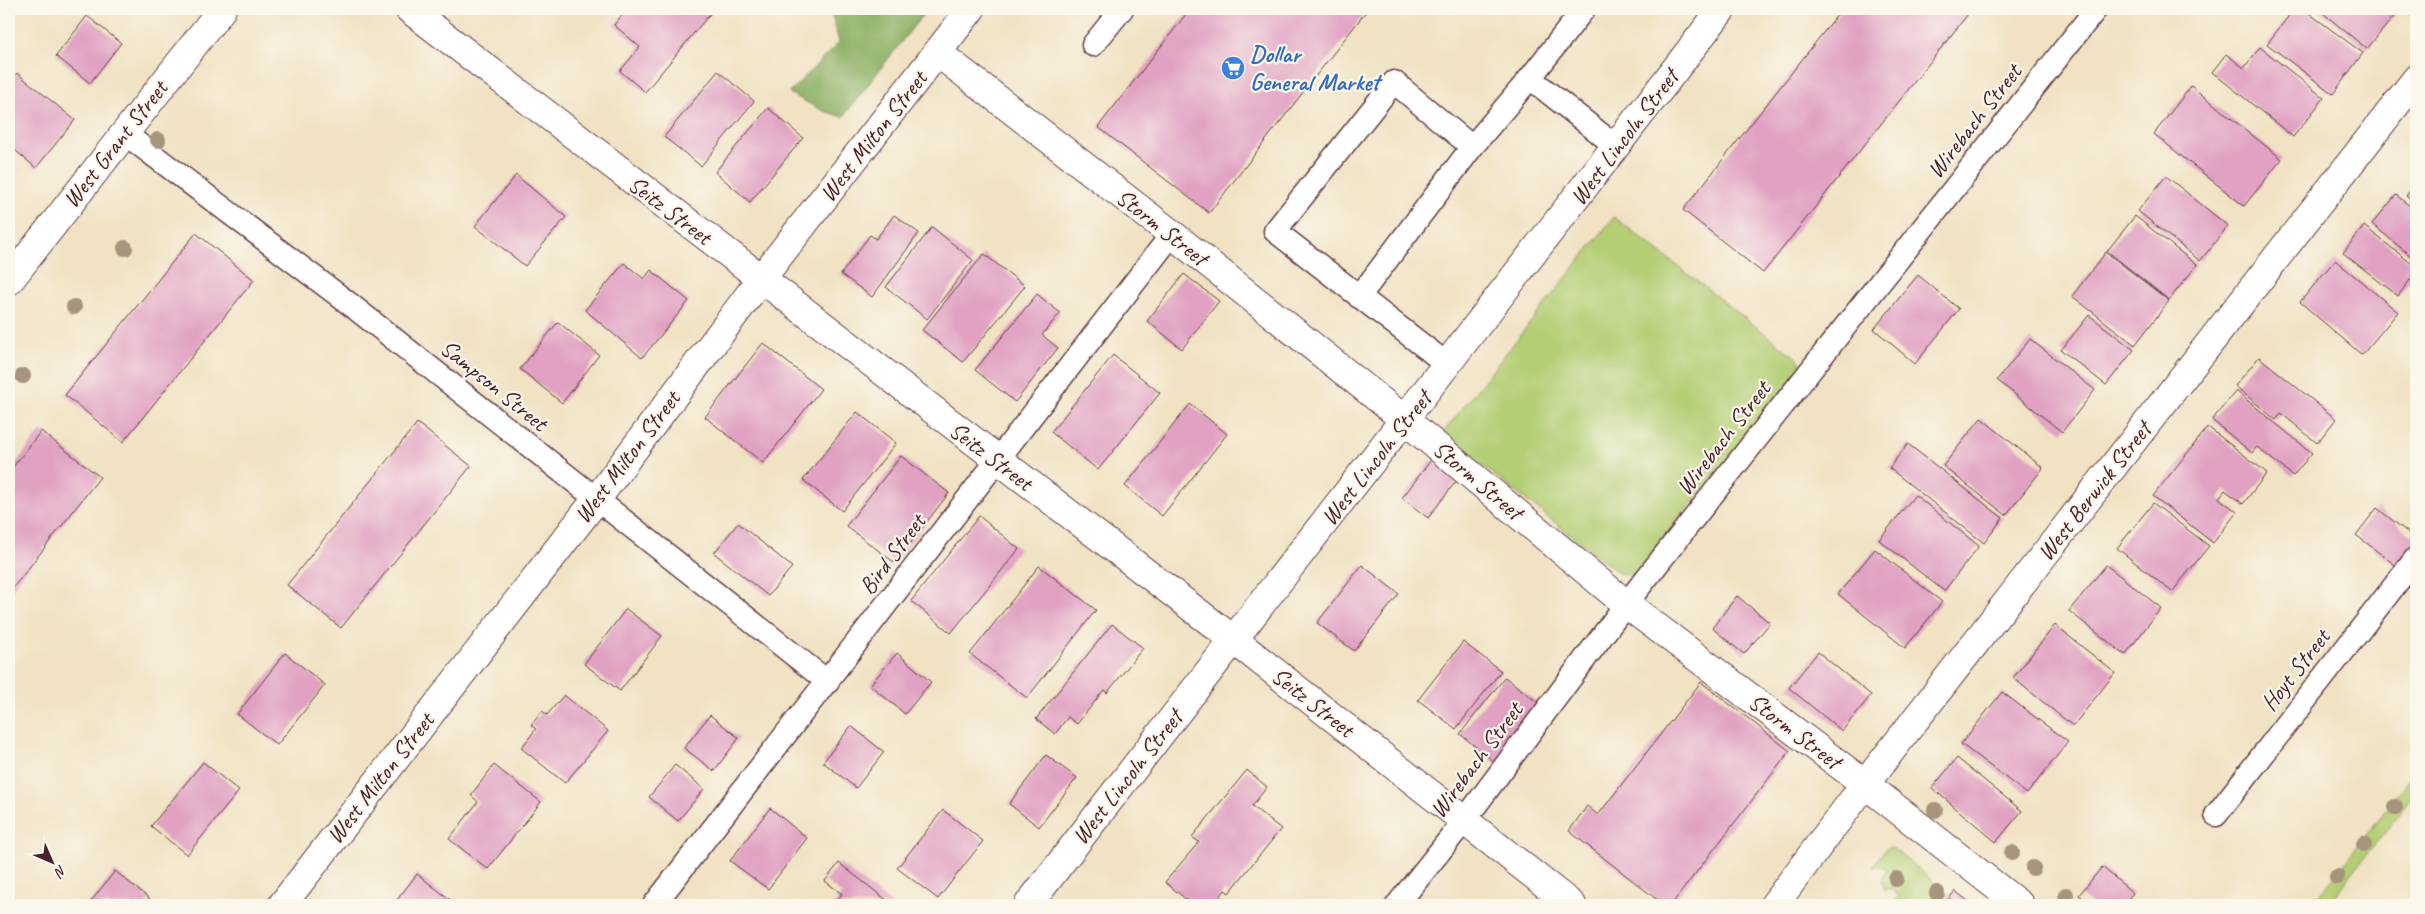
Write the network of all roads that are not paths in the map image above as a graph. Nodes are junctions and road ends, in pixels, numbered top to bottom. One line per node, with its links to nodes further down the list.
1 (222, 9): 12 (street, West Grant Street)
2 (409, 9): 16 (street, Seitz Street)
3 (971, 9): 9 (street, West Milton Street)
4 (1122, 9): 8 (lane)
5 (1584, 9): 10 (lane)
6 (1722, 9): 14 (street, West Lincoln Street)
7 (2096, 9): 24 (lane, Wirebach Street)
8 (1093, 45)
9 (938, 53): 15 (street, Storm Street); 16 (street, West Milton Street)
10 (1530, 78): 13 (lane); 14 (lane)
11 (2416, 79): 27 (street, West Berwick Street)
12 (124, 133): 17 (street, West Grant Street); 22 (lane, Sampson Street)
13 (1472, 146): 18 (lane); 18 (lane)
14 (1617, 147): 19 (street, West Lincoln Street)
15 (1172, 234): 20 (street, Storm Street); 21 (lane, Bird Street)
16 (761, 279): 21 (street, Seitz Street); 22 (street, West Milton Street)
17 (9, 280)
18 (1359, 296): 19 (lane)
19 (1448, 365): 20 (street, West Lincoln Street)
20 (1405, 420): 24 (street, Storm Street); 25 (street, West Lincoln Street)
21 (997, 460): 25 (street, Seitz Street); 26 (lane, Bird Street)
22 (596, 500): 26 (lane, Sampson Street); 30 (street, West Milton Street)
23 (2416, 558): 28 (lane, Hoyt Street)
24 (1626, 604): 27 (street, Storm Street); 29 (lane, Wirebach Street)
25 (1234, 640): 29 (street, Seitz Street); 32 (street, West Lincoln Street)
26 (828, 682): 31 (lane, Bird Street)
27 (1865, 784): 35 (street, West Berwick Street); 36 (street, Storm Street)
28 (2216, 815)
29 (1464, 821): 33 (lane, Wirebach Street); 34 (street, Seitz Street)
30 (282, 905)
31 (654, 905)
32 (1028, 905)
33 (1397, 905)
34 (1572, 905)
35 (1774, 905)
36 (2020, 905)

